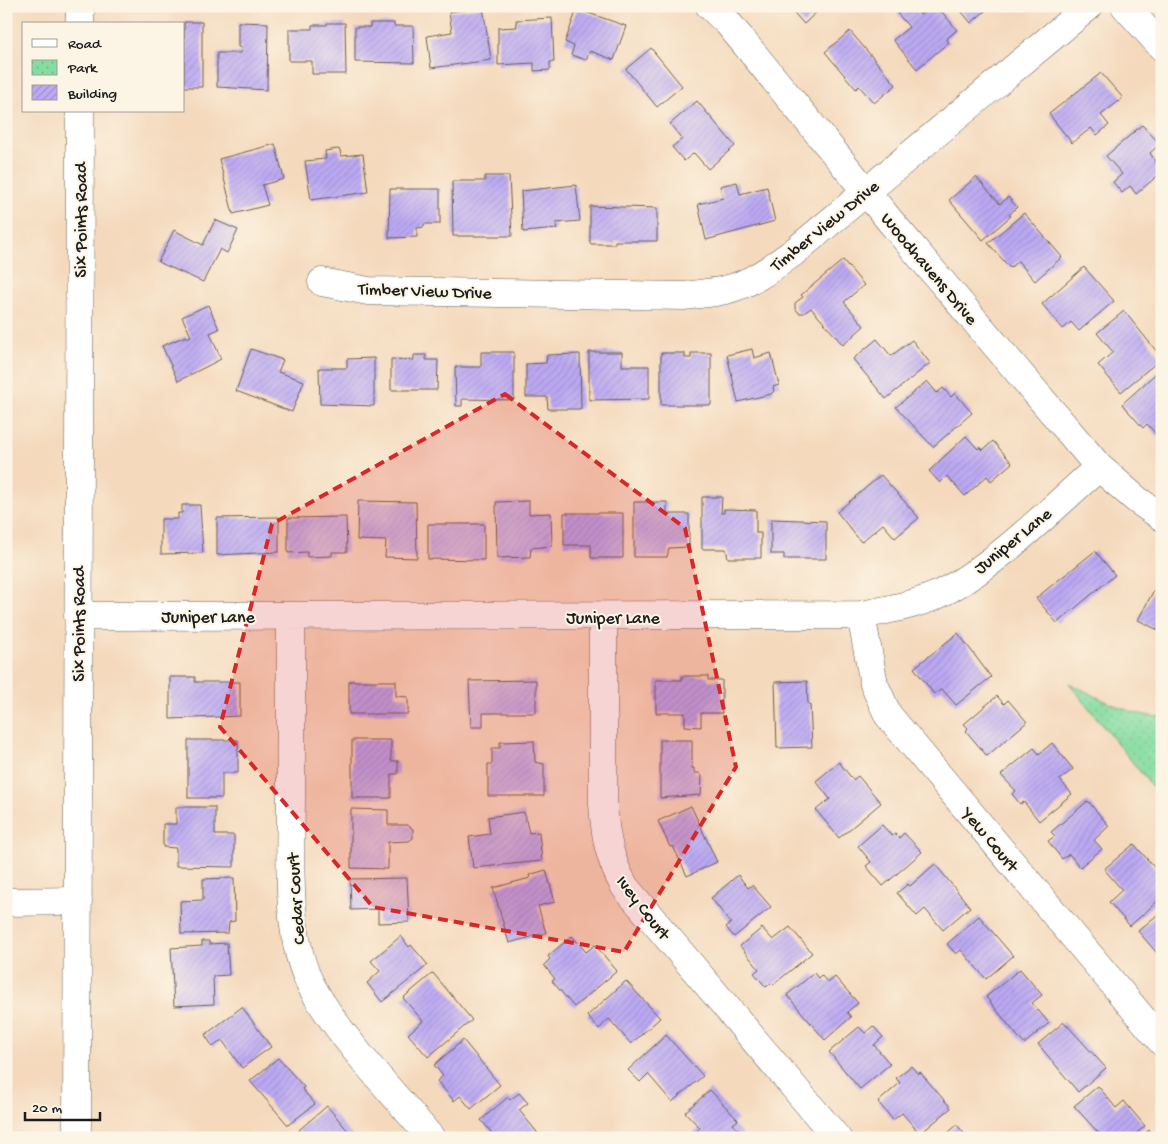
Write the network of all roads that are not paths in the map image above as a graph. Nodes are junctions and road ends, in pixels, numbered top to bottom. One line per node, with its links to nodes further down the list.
1 (80, 6): 5 (street)
2 (710, 6): 8 (street, Woodhavens Drive)
3 (1089, 6): 8 (street, Timber View Drive)
4 (1126, 6): 6 (street)
5 (80, 22)
6 (1162, 47)
7 (80, 112): 13 (street, Six Points Road)
8 (867, 192): 9 (street, Timber View Drive); 10 (street, Woodhavens Drive)
9 (322, 282)
10 (1099, 467): 11 (street, Woodhavens Drive); 12 (street, Juniper Lane)
11 (1162, 517)
12 (861, 615): 15 (street, Juniper Lane); 18 (street, Yew Court)
13 (78, 616): 14 (street, Juniper Lane); 16 (street, Six Points Road)
14 (291, 616): 15 (street, Juniper Lane); 20 (street, Cedar Court)
15 (603, 617): 21 (street, Ivey Court)
16 (78, 901): 17 (street); 19 (street, Six Points Road)
17 (6, 902)
18 (1162, 1042)
19 (77, 1138)
20 (431, 1138)
21 (838, 1138)

